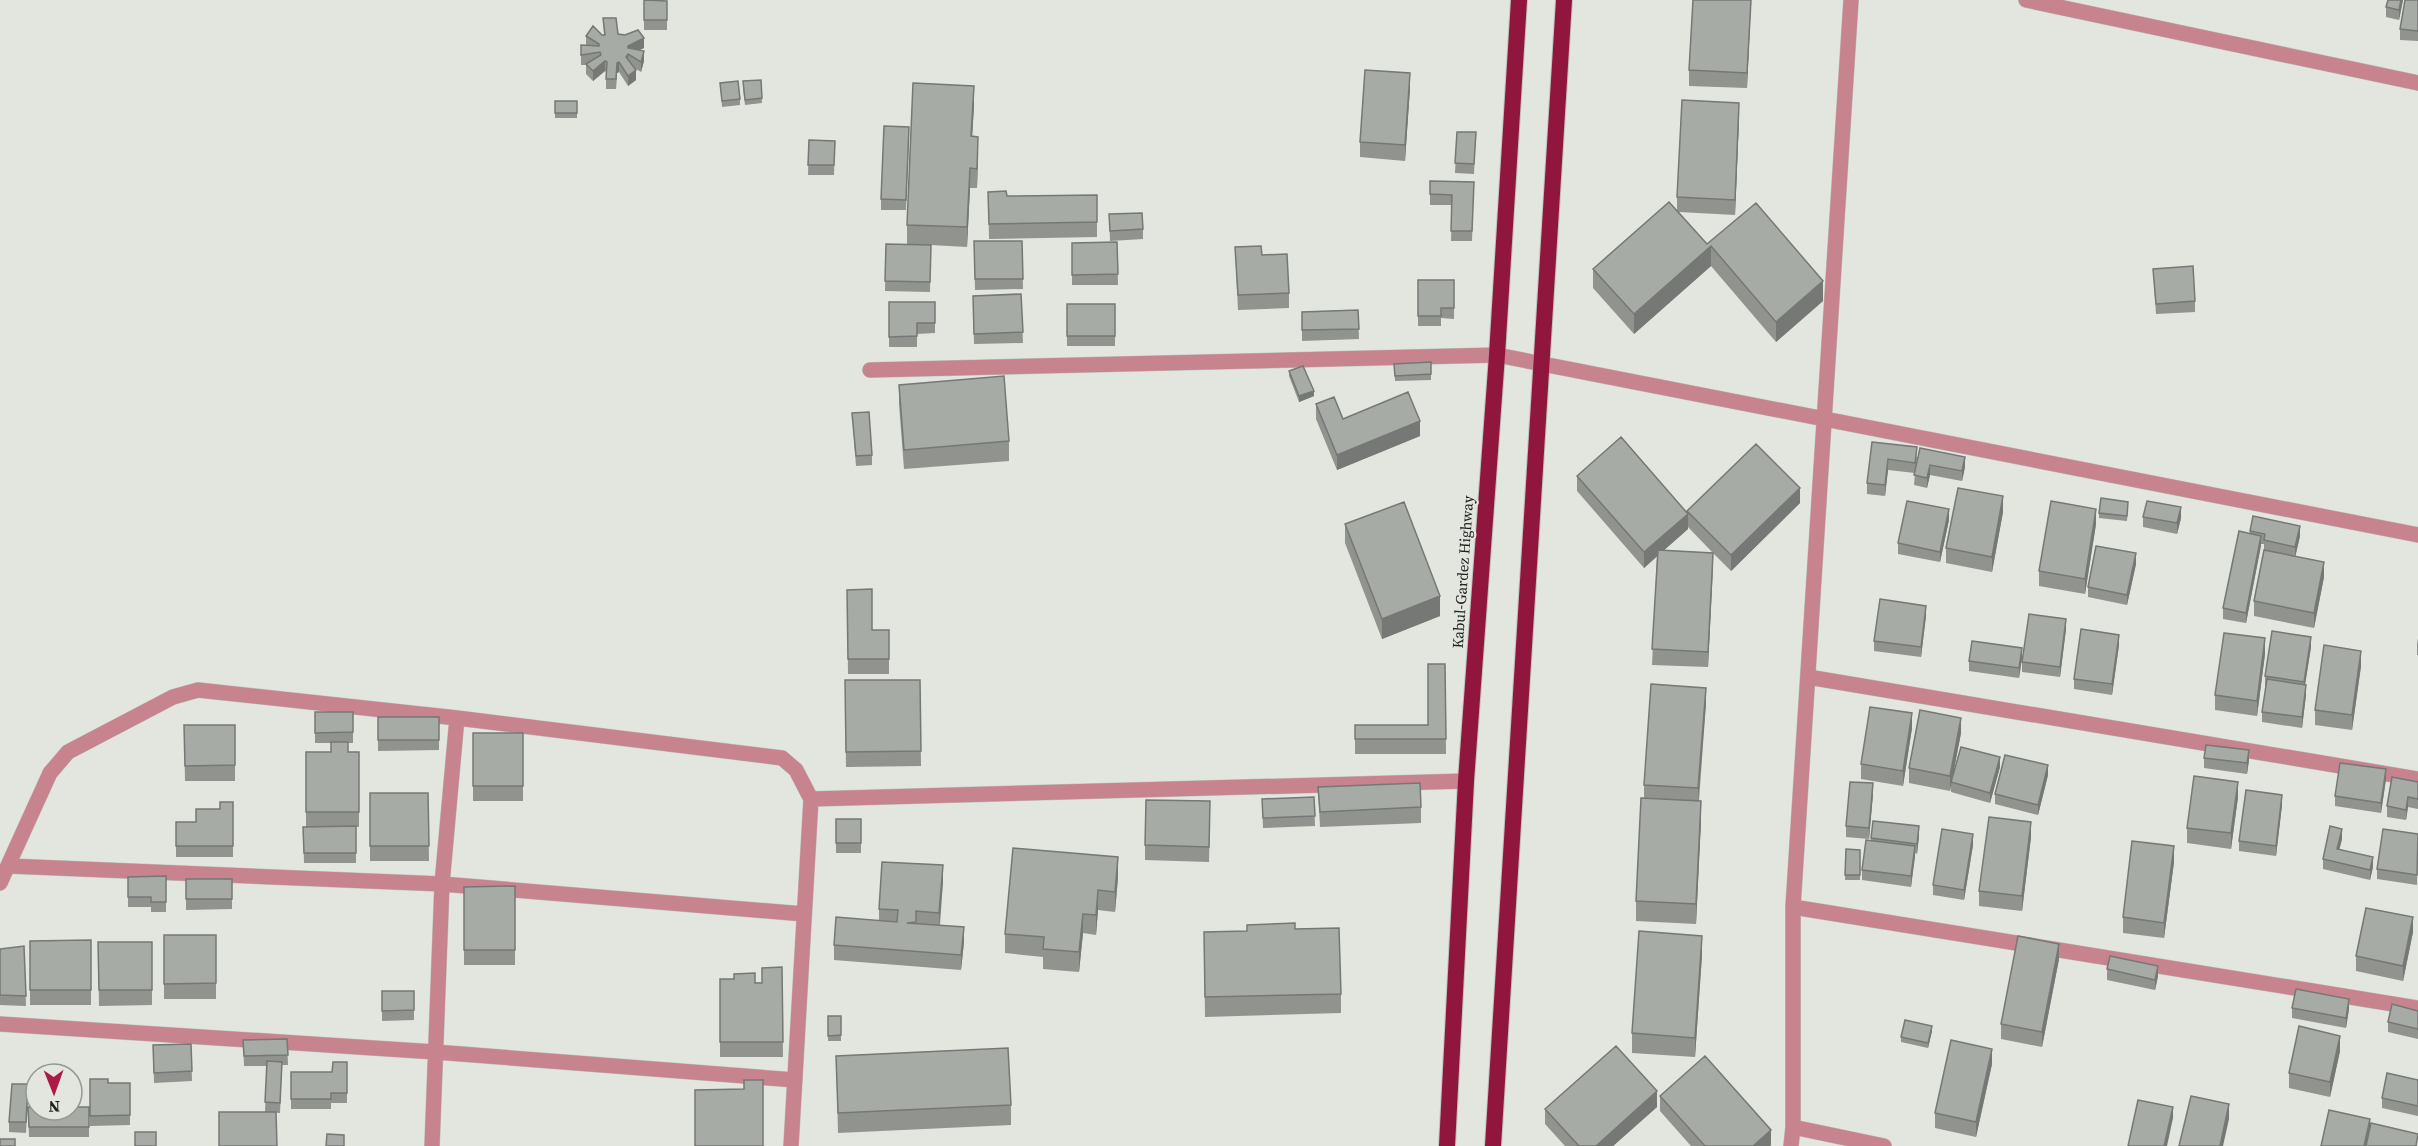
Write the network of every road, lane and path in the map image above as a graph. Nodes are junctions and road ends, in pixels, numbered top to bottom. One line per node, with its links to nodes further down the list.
1 (1519, 0): 6 (highway, Kabul-Gardez Highway)
2 (1564, 0): 7 (highway)
3 (1851, 0): 9 (street)
4 (2026, 0): 5 (street)
5 (2418, 83)
6 (1497, 355): 7 (street); 8 (street); 14 (highway, Kabul-Gardez Highway)
7 (1540, 365): 9 (street); 29 (highway)
8 (870, 370)
9 (1824, 419): 10 (street); 11 (street)
10 (2418, 535)
11 (1808, 677): 13 (street); 19 (street)
12 (457, 718): 15 (street); 16 (street); 18 (street)
13 (2418, 779)
14 (1466, 781): 15 (street); 28 (highway, Kabul-Gardez Highway)
15 (811, 799): 20 (street)
16 (9, 866): 17 (street); 18 (street)
17 (0, 883)
18 (442, 884): 20 (street); 23 (street)
19 (1793, 907): 21 (street); 25 (street)
20 (804, 914): 24 (street)
21 (2418, 1008)
22 (0, 1024): 23 (street)
23 (435, 1052): 24 (street); 26 (street)
24 (795, 1080): 27 (street)
25 (1793, 1127): 30 (street); 31 (street)
26 (432, 1146)
27 (791, 1146)
28 (1447, 1146)
29 (1493, 1146)
30 (1791, 1146)
31 (1884, 1146)

